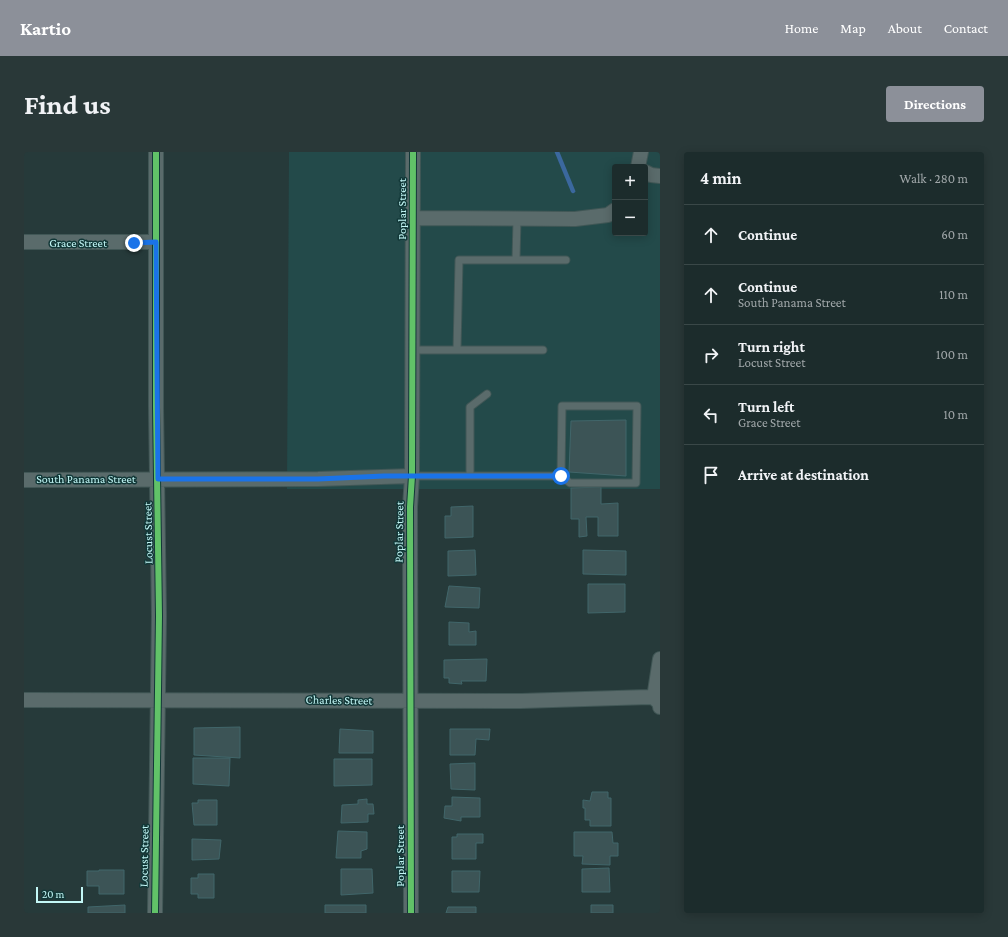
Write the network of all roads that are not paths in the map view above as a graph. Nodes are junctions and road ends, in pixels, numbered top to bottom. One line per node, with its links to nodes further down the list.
1 (156, 152): 11 (street, Locust Street)
2 (413, 152): 8 (street, Poplar Street)
3 (641, 152): 4 (street)
4 (639, 164)
5 (648, 174): 6 (street)
6 (660, 176)
7 (612, 212): 9 (street)
8 (414, 218): 9 (street); 14 (street, Poplar Street)
9 (517, 219): 12 (lane)
10 (24, 242): 11 (street, Grace Street)
11 (156, 242): 21 (street, Locust Street)
12 (516, 260): 13 (lane); 15 (lane)
13 (566, 260)
14 (412, 350): 15 (lane); 19 (street, Poplar Street)
15 (457, 350): 16 (lane)
16 (543, 350)
17 (487, 394): 18 (lane)
18 (470, 475): 19 (lane); 20 (lane)
19 (412, 476): 21 (street, South Panama Street); 26 (street, Poplar Street)
20 (561, 476): 20 (lane)
21 (158, 479): 22 (street, South Panama Street); 25 (street, Locust Street)
22 (24, 480)
23 (660, 659): 27 (street)
24 (24, 700): 25 (street, Charles Street)
25 (159, 701): 26 (street, Charles Street); 28 (street, Locust Street)
26 (410, 701): 27 (street, Charles Street); 29 (street, Poplar Street)
27 (657, 703)
28 (155, 913)
29 (411, 913)

